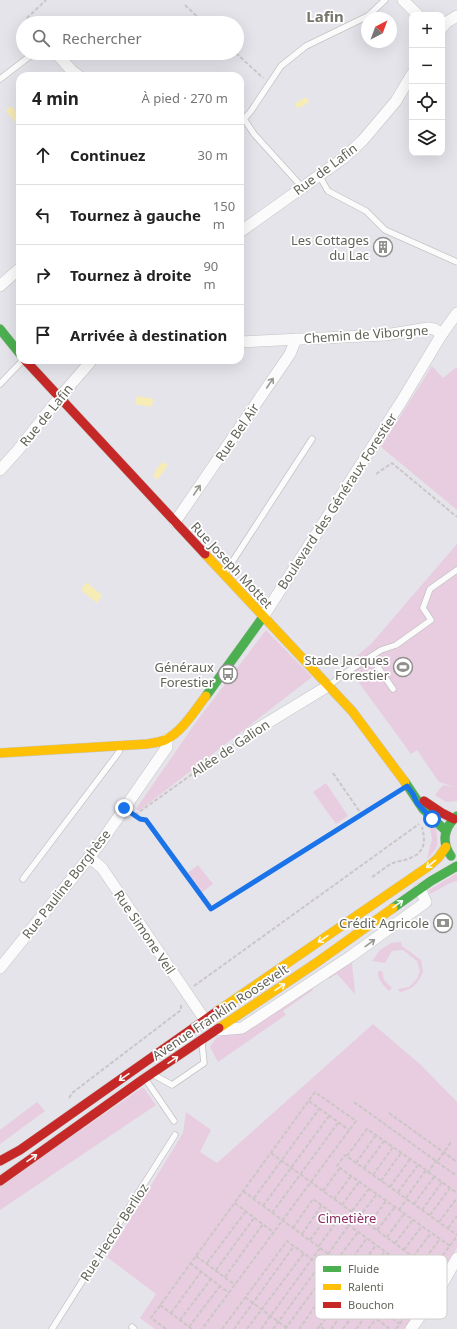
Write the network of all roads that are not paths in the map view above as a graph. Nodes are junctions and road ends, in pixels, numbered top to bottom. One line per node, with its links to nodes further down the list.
1 (385, 0): 11 (lane)
2 (403, 0): 3 (street)
3 (414, 12)
4 (457, 16): 5 (street)
5 (445, 24)
6 (25, 60): 9 (lane)
7 (62, 60): 8 (street)
8 (73, 72)
9 (0, 79)
10 (409, 79): 13 (street, Rue de Lafin)
11 (244, 118)
12 (244, 122): 14 (lane)
13 (319, 175): 14 (street, Rue de Lafin); 16 (lane)
14 (302, 187): 15 (street, Rue de Lafin)
15 (244, 229)
16 (457, 262)
17 (16, 272): 18 (street)
18 (0, 286)
19 (457, 313): 21 (street, Chemin de Viborgne)
20 (0, 329): 24 (main road)
21 (442, 334): 22 (street, Chemin de Viborgne); 35 (street, Boulevard des Généraux Forestier)
22 (296, 340): 23 (street, Chemin de Viborgne); 32 (street, Rue Bel Air, one-way to 22)
23 (244, 342)
24 (16, 349)
25 (20, 364): 28 (lane)
26 (28, 364): 29 (main road, Rue Joseph Mottet)
27 (89, 364): 29 (street, Rue de Lafin)
28 (0, 384)
29 (59, 398): 31 (street, Rue de Lafin); 32 (main road, Rue Joseph Mottet)
30 (312, 439): 34 (lane)
31 (0, 470)
32 (175, 522): 34 (main road, Rue Joseph Mottet)
33 (457, 570): 36 (lane)
34 (224, 575): 35 (main road, Rue Joseph Mottet)
35 (263, 617): 37 (main road, Rue Joseph Mottet); 40 (main road, Boulevard des Généraux Forestier)
36 (371, 657): 37 (lane); 38 (lane)
37 (328, 686): 39 (street, Allée de Galion); 43 (main road, Rue Joseph Mottet)
38 (393, 689)
39 (249, 734)
40 (167, 739): 41 (main road, Boulevard des Généraux Forestier); 47 (street, Rue Pauline Borghèse)
41 (120, 745): 42 (main road, Boulevard des Généraux Forestier); 50 (lane)
42 (0, 754)
43 (413, 794): 44 (main road, Rue Joseph Mottet); 45 (main road, Rue Joseph Mottet)
44 (455, 817): 45 (main road)
45 (446, 831): 46 (main road)
46 (446, 846): 48 (main road); 53 (main road, Avenue Franklin Roosevelt, one-way to 53)
47 (89, 857): 52 (street, Rue Pauline Borghèse); 53 (street, Rue Simone Veil)
48 (457, 860)
49 (457, 866): 51 (main road, Avenue Franklin Roosevelt)
50 (23, 879)
51 (420, 889): 54 (main road, Avenue Franklin Roosevelt, one-way to 51); 54 (street, one-way to 51)
52 (0, 968)
53 (205, 1020): 59 (main road, Avenue Franklin Roosevelt, one-way to 59)
54 (217, 1030): 55 (main road, Avenue Franklin Roosevelt)
55 (202, 1040): 56 (main road, Avenue Franklin Roosevelt, one-way to 55); 56 (lane)
56 (148, 1076): 57 (lane); 62 (main road, Avenue Franklin Roosevelt, one-way to 56)
57 (174, 1121)
58 (175, 1135): 66 (lane, Rue Hector Berlioz)
59 (20, 1150): 60 (main road, Avenue Franklin Roosevelt); 61 (main road)
60 (0, 1161)
61 (0, 1164)
62 (0, 1181)
63 (457, 1258): 64 (street)
64 (447, 1276)
65 (418, 1319): 67 (street)
66 (52, 1329)
67 (411, 1329)

